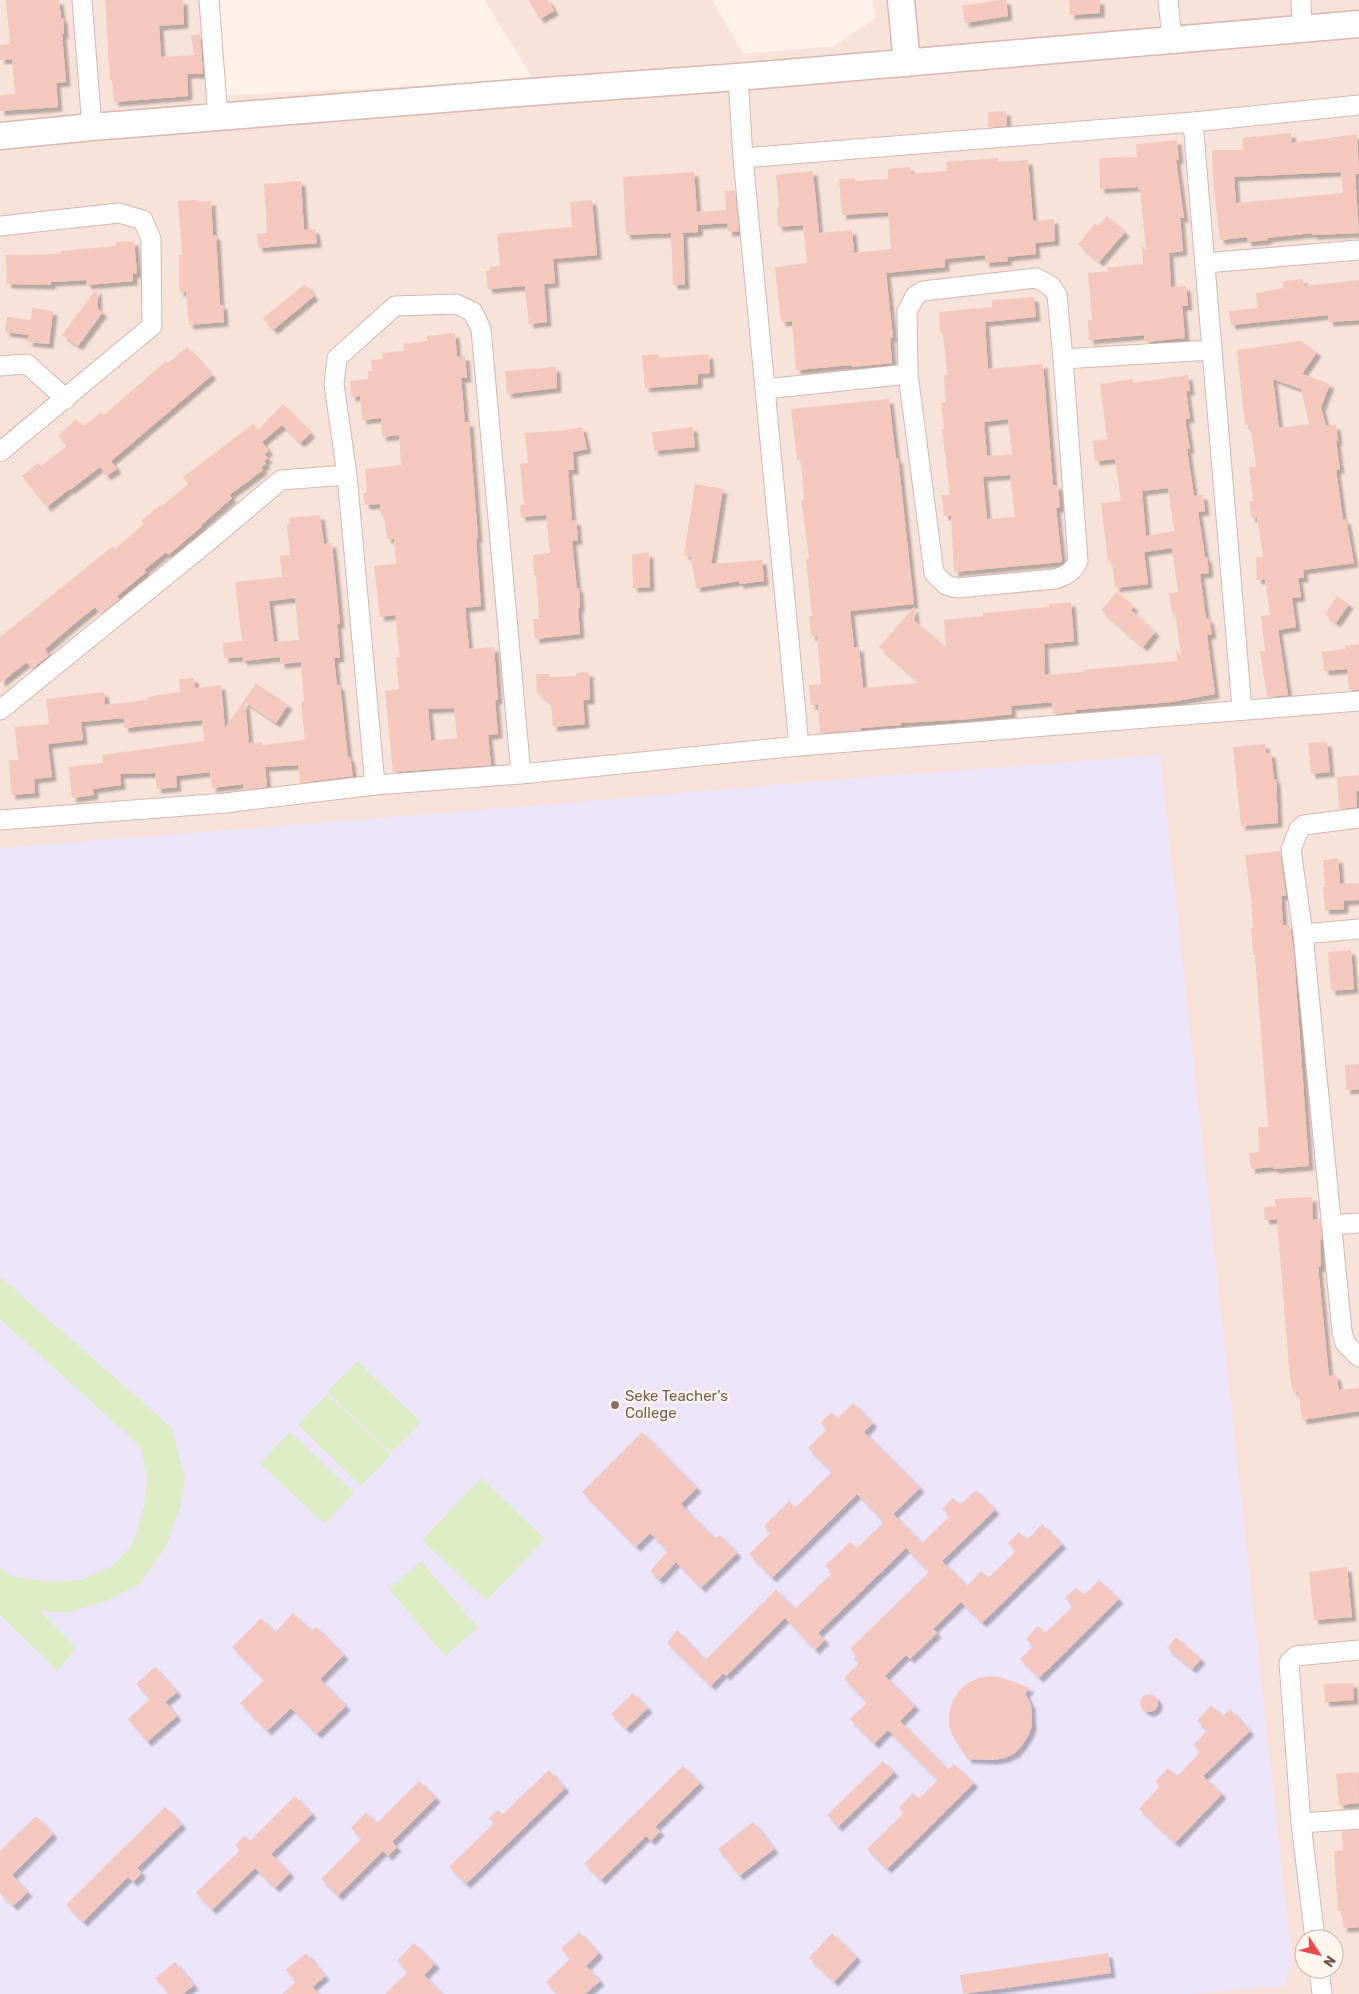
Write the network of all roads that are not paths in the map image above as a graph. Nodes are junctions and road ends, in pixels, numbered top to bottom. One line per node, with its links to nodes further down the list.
1 (82, 0): 14 (street)
2 (209, 0): 12 (street)
3 (901, 0): 9 (street)
4 (1168, 0): 8 (street)
5 (1301, 0): 7 (street)
6 (1359, 24): 7 (street)
7 (1302, 29): 8 (street)
8 (1172, 39): 9 (street)
9 (907, 64): 10 (street)
10 (738, 77): 12 (street); 16 (street)
11 (1359, 105): 13 (street)
12 (218, 118): 14 (street)
13 (1192, 122): 16 (street); 19 (street)
14 (92, 127): 15 (street)
15 (0, 136)
16 (743, 158): 24 (street)
17 (0, 226): 25 (street)
18 (1359, 250): 19 (street)
19 (1205, 263): 20 (street)
20 (1211, 350): 21 (street); 29 (street)
21 (1063, 359): 23 (street); 23 (street)
22 (0, 366): 25 (street)
23 (908, 374): 24 (street)
24 (766, 389): 31 (street)
25 (66, 399): 26 (street)
26 (0, 452)
27 (348, 475): 30 (street); 32 (street); 33 (street)
28 (1359, 701): 29 (street)
29 (1242, 709): 31 (street)
30 (0, 710)
31 (799, 746): 32 (street)
32 (521, 774): 33 (street)
33 (375, 785): 35 (street)
34 (1359, 818): 37 (street)
35 (0, 820)
36 (1359, 929): 37 (street)
37 (1304, 934): 39 (street)
38 (1359, 1223): 39 (street)
39 (1331, 1225): 40 (street)
40 (1359, 1357)
41 (1359, 1650): 43 (street)
42 (1359, 1819): 43 (street)
43 (1301, 1823): 44 (street)
44 (1314, 1929)
45 (1320, 1979): 46 (street)
46 (1322, 1994)

